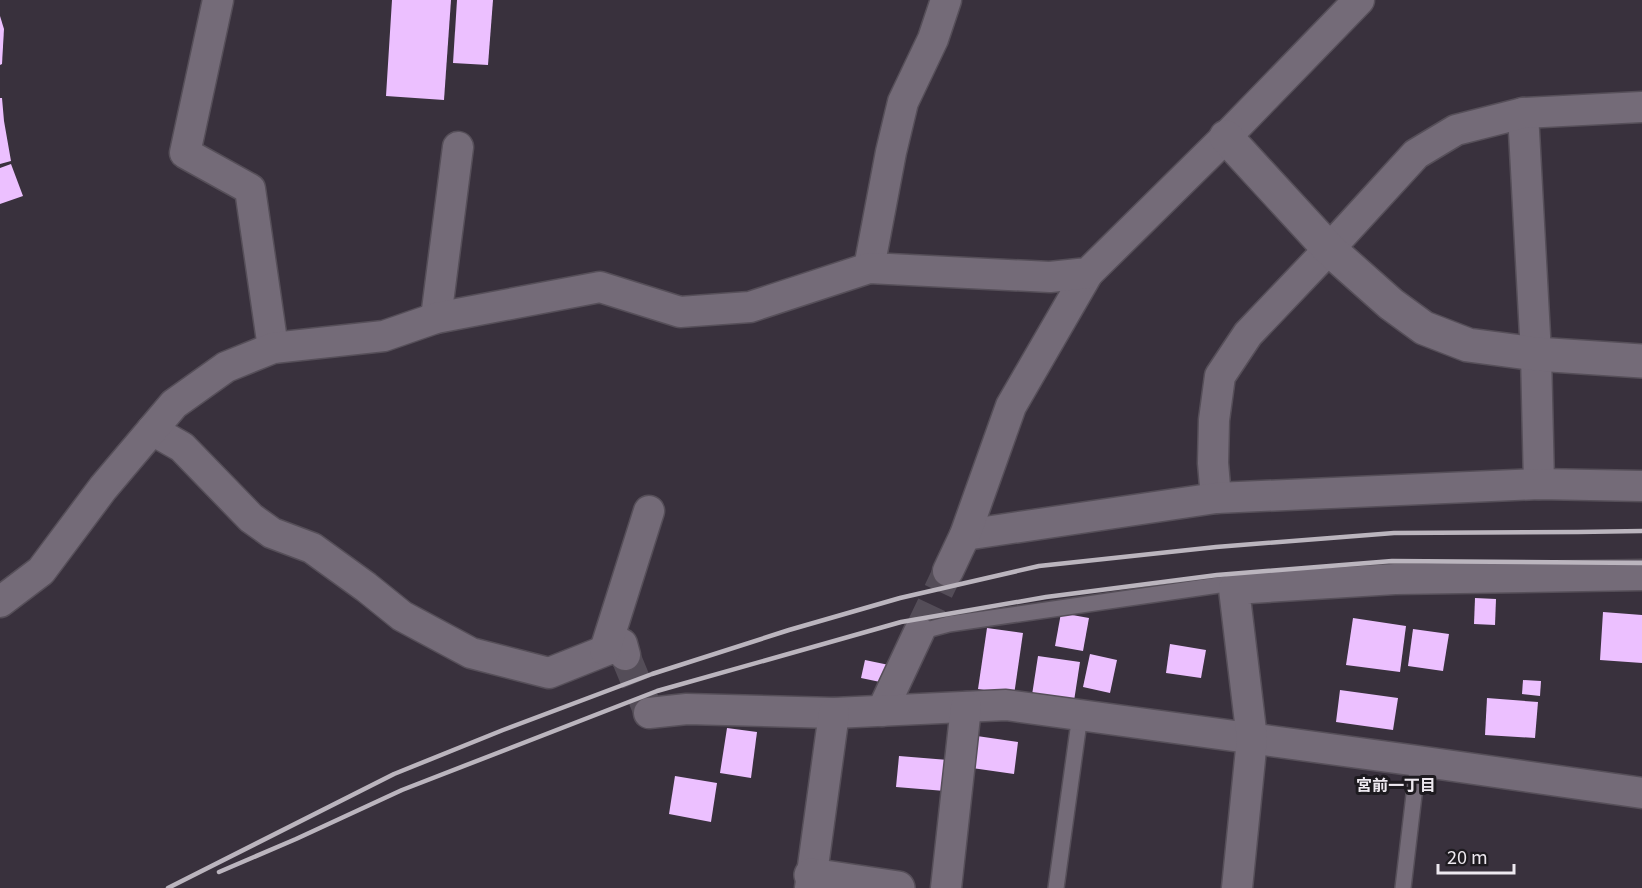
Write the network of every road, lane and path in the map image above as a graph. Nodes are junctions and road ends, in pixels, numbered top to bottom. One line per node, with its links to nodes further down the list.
1 (218, 0): 12 (street)
2 (946, 0): 9 (street)
3 (1359, 0): 6 (street)
4 (1642, 107): 5 (street)
5 (1523, 113): 8 (street); 13 (street)
6 (1226, 137): 8 (street); 10 (street)
7 (458, 147): 11 (street)
8 (1329, 249): 13 (street); 18 (street)
9 (869, 268): 10 (street); 11 (street)
10 (1088, 273): 20 (street)
11 (436, 318): 12 (street)
12 (273, 348): 15 (street)
13 (1536, 354): 14 (street); 16 (street)
14 (1642, 361)
15 (152, 430): 19 (street); 24 (street)
16 (1539, 484): 17 (street); 18 (street)
17 (1642, 486)
18 (1216, 498): 20 (street)
19 (649, 511)
20 (965, 535): 21 (street)
21 (948, 571)
22 (1642, 575): 23 (street)
23 (1234, 589): 25 (lane); 31 (street)
24 (0, 603)
25 (919, 632): 27 (street)
26 (966, 707): 27 (street); 30 (street); 36 (street)
27 (882, 711): 29 (street)
28 (649, 713): 29 (street)
29 (834, 713): 34 (street)
30 (1080, 715): 31 (street); 37 (lane)
31 (1252, 739): 32 (street); 38 (street)
32 (1418, 761): 33 (street); 39 (lane)
33 (1642, 793)
34 (810, 881): 35 (street)
35 (898, 888)
36 (946, 888)
37 (1056, 888)
38 (1237, 888)
39 (1403, 888)

